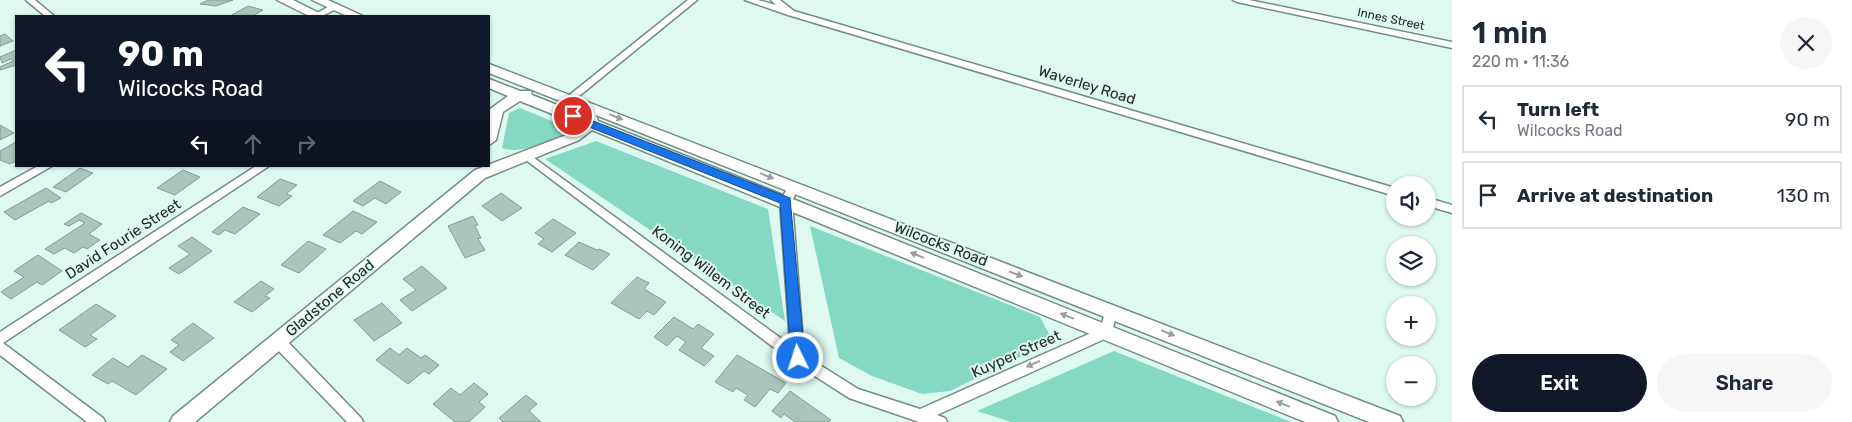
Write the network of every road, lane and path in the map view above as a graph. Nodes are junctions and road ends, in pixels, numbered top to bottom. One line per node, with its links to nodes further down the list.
1 (30, 0): 10 (street)
2 (282, 0): 11 (street)
3 (318, 0): 8 (street)
4 (693, 0): 19 (street)
5 (749, 0): 9 (street)
6 (775, 0): 9 (street, Waverley Road)
7 (1237, 0): 14 (street, Innes Street)
8 (333, 7): 12 (street); 13 (street)
9 (791, 12): 30 (street, Waverley Road)
10 (49, 15)
11 (316, 15)
12 (320, 15)
13 (354, 15)
14 (1452, 45)
15 (490, 68): 17 (street, Wilcocks Road)
16 (490, 83): 18 (street, Wilcocks Road)
17 (547, 90): 18 (street); 19 (street, Wilcocks Road)
18 (519, 95): 21 (street, Wilcocks Road); 22 (street)
19 (570, 99): 20 (street, Wilcocks Road)
20 (587, 105): 21 (street); 32 (street, Wilcocks Road, one-way to 32)
21 (591, 124): 23 (street, Gladstone Road); 32 (street, Wilcocks Road)
22 (490, 136)
23 (526, 154): 26 (street, Gladstone Road); 40 (street, Koning Willem Street)
24 (45, 167): 28 (street)
25 (262, 167): 37 (street, David Fourie Street)
26 (490, 167)
27 (481, 170): 38 (street, Gladstone Road)
28 (12, 185): 29 (street); 31 (street)
29 (0, 187)
30 (1386, 189)
31 (0, 192)
32 (790, 194): 35 (street, Wilcocks Road, one-way to 35); 36 (street, Wilcocks Road, one-way to 32); 40 (street)
33 (1436, 204): 34 (street)
34 (1452, 209)
35 (1111, 311): 36 (street); 47 (street, Wilcocks Road, one-way to 47)
36 (1106, 332): 41 (street, Kuyper Street, one-way to 41); 46 (street, Wilcocks Road, one-way to 36)
37 (0, 339)
38 (278, 341): 43 (street, Gladstone Road); 44 (street)
39 (0, 348): 42 (street)
40 (798, 358): 41 (street, Koning Willem Street)
41 (920, 416): 45 (street, Koning Willem Street)
42 (98, 422)
43 (180, 422)
44 (356, 422)
45 (940, 422)
46 (1328, 422)
47 (1393, 422)

